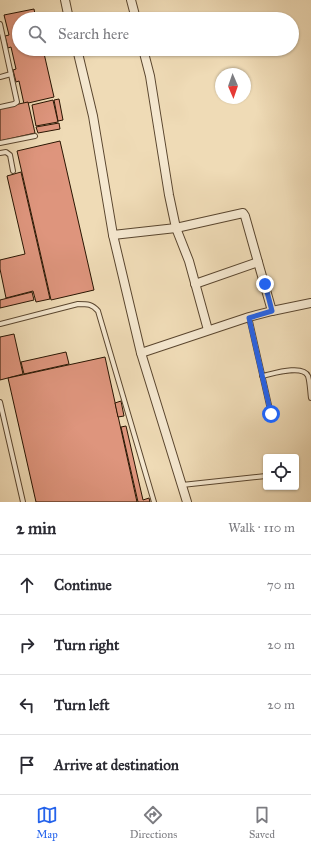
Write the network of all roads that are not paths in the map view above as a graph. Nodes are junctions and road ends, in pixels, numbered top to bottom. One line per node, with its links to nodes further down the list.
1 (65, 0): 3 (street)
2 (131, 0): 4 (street)
3 (68, 12)
4 (134, 12)
5 (0, 24): 8 (lane)
6 (79, 56): 16 (street)
7 (145, 56): 15 (street)
8 (11, 74): 9 (lane); 10 (lane)
9 (0, 77)
10 (0, 107)
11 (36, 136): 12 (lane)
12 (0, 143)
13 (0, 153): 14 (lane)
14 (13, 171)
15 (176, 228): 16 (street); 17 (street); 18 (street)
16 (113, 235): 24 (street)
17 (258, 262): 18 (street); 20 (street)
18 (195, 284): 23 (street)
19 (311, 303): 20 (street)
20 (272, 311): 21 (street)
21 (249, 318): 23 (street); 25 (lane)
22 (0, 324): 32 (lane)
23 (208, 330): 24 (street)
24 (141, 353): 30 (street)
25 (262, 376): 26 (lane); 28 (lane)
26 (311, 398)
27 (0, 402): 31 (lane)
28 (271, 414)
29 (263, 476): 30 (lane)
30 (182, 485): 33 (street)
31 (22, 502)
32 (154, 502)
33 (187, 502)

